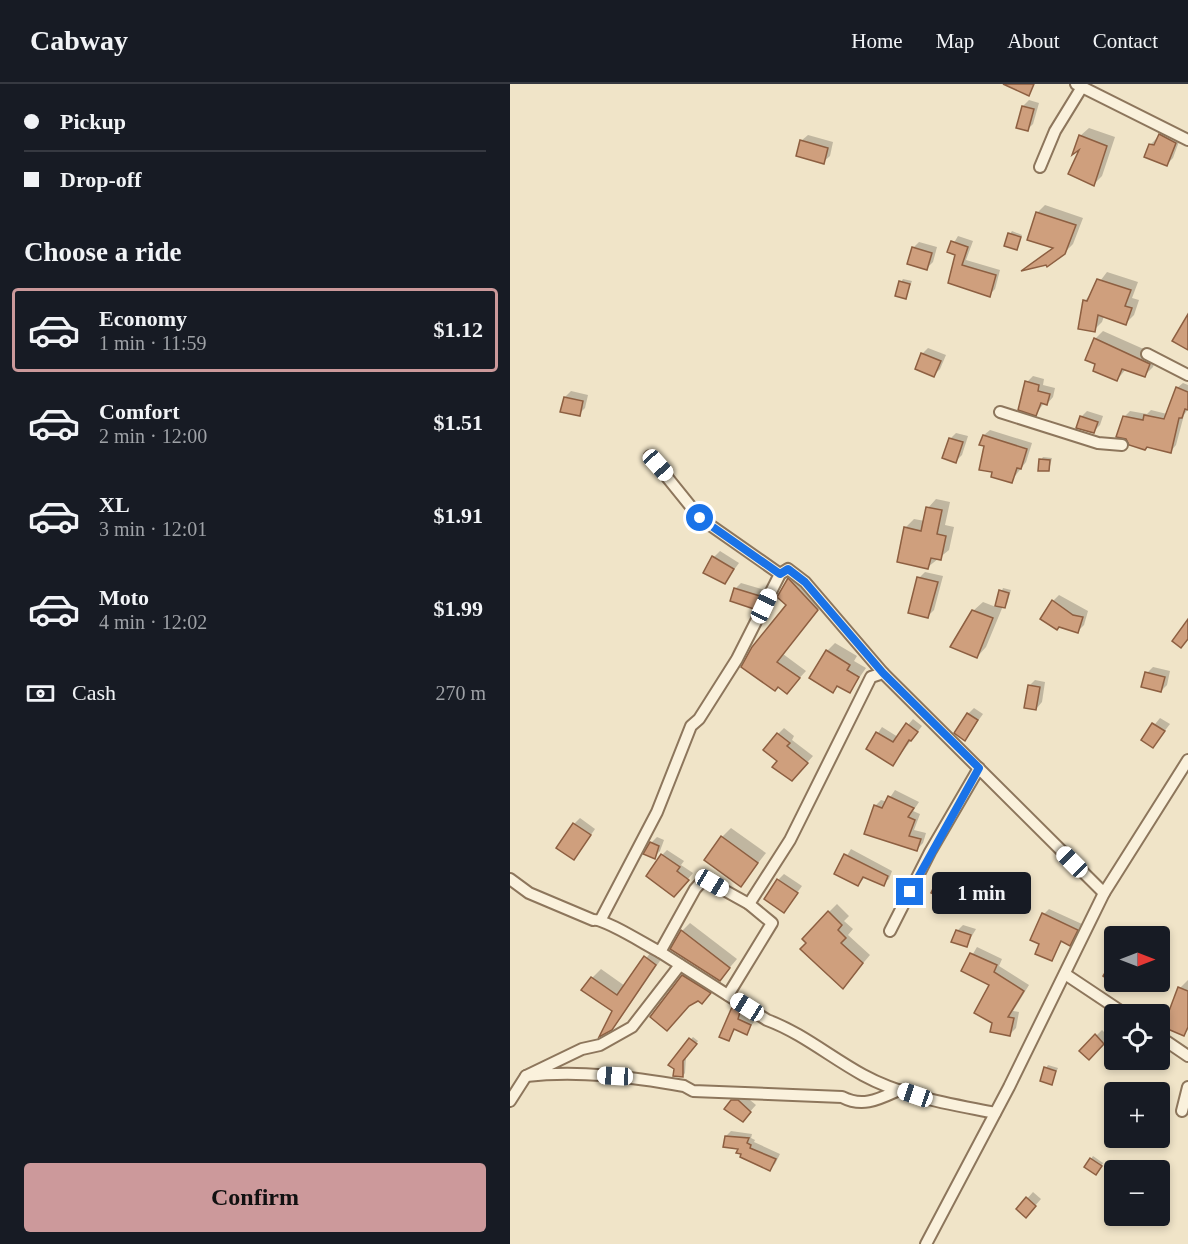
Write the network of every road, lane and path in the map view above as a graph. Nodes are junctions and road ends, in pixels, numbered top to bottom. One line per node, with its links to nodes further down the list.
1 (1079, 86): 2 (street); 3 (street)
2 (1188, 140)
3 (1040, 167)
4 (1147, 354): 5 (street)
5 (1188, 375)
6 (1000, 412): 7 (street)
7 (1122, 445)
8 (650, 456): 9 (street)
9 (780, 574): 10 (street); 16 (street)
10 (883, 673): 12 (street); 15 (street)
11 (1188, 760): 14 (street)
12 (979, 768): 14 (street); 17 (street)
13 (510, 879): 16 (street)
14 (1104, 893): 20 (street)
15 (749, 904): 18 (street); 21 (street)
16 (601, 919): 18 (street)
17 (890, 931)
18 (660, 952): 19 (street)
19 (680, 965): 21 (street); 25 (street)
20 (1065, 974): 22 (street); 30 (street)
21 (728, 995): 27 (street)
22 (1110, 1004)
23 (1170, 1044): 24 (street)
24 (1188, 1056)
25 (526, 1076): 27 (street); 28 (street)
26 (1188, 1087): 29 (street)
27 (899, 1090): 30 (street)
28 (510, 1101)
29 (1182, 1111)
30 (995, 1113): 31 (street)
31 (926, 1244)

